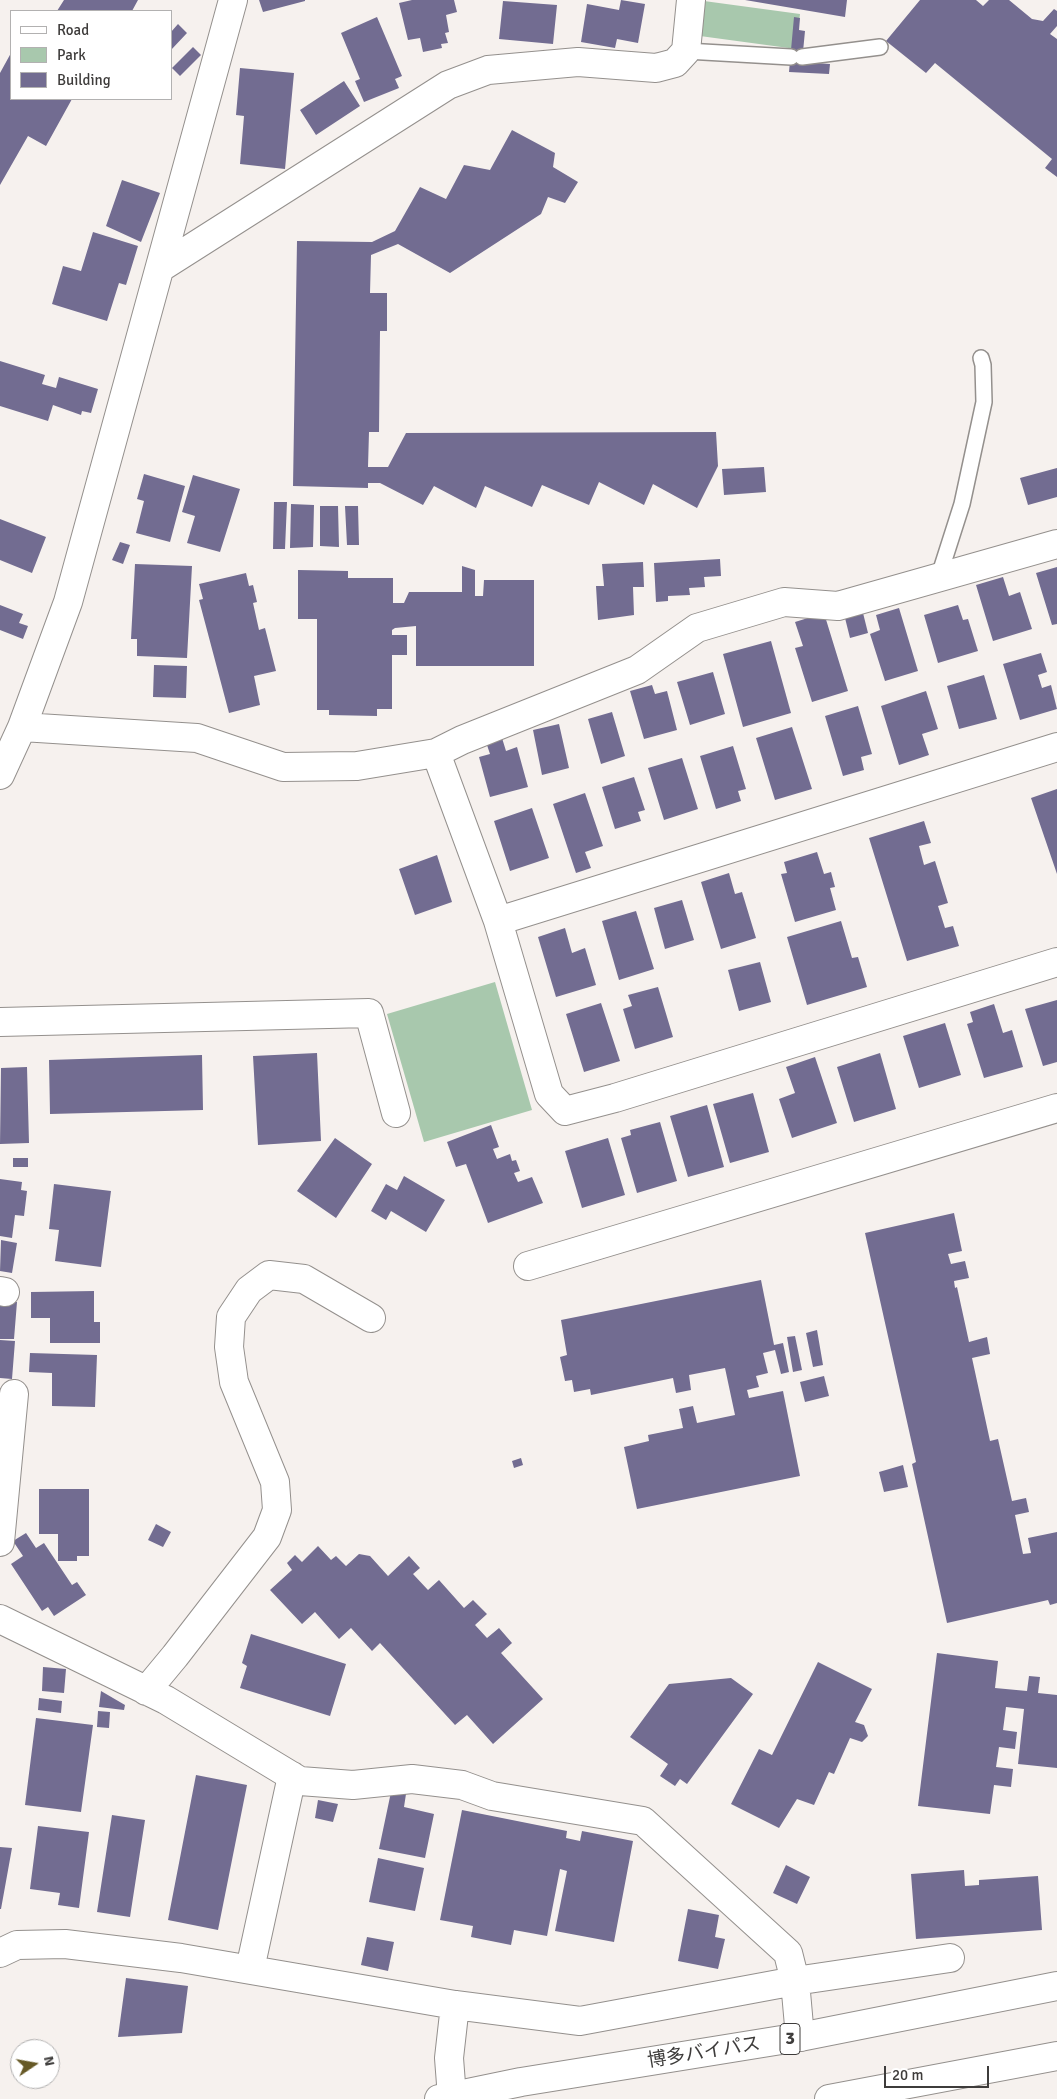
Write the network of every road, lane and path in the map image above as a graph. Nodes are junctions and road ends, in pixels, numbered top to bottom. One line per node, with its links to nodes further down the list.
1 (233, 0): 5 (main road)
2 (691, 0): 4 (main road)
3 (880, 47): 4 (lane)
4 (686, 51): 5 (main road)
5 (160, 268): 9 (main road)
6 (980, 358): 8 (lane)
7 (1057, 544): 8 (main road)
8 (939, 576): 11 (main road)
9 (22, 727): 11 (main road); 12 (main road)
10 (1057, 747): 13 (main road)
11 (436, 753): 13 (main road)
12 (0, 775)
13 (498, 921): 14 (main road)
14 (1057, 962)
15 (0, 1022): 17 (main road)
16 (1057, 1108): 18 (main road)
17 (396, 1113)
18 (528, 1266)
19 (371, 1318): 23 (main road)
20 (14, 1394): 21 (main road)
21 (0, 1542)
22 (0, 1619): 23 (main road)
23 (146, 1691): 24 (main road)
24 (292, 1776): 27 (main road); 28 (main road)
25 (0, 1953): 27 (main road)
26 (950, 1958): 28 (main road)
27 (250, 1969): 30 (main road)
28 (794, 1981): 30 (main road); 31 (main road)
29 (1057, 1986): 31 (main road, 博多バイパス / 3)
30 (455, 2005): 33 (main road)
31 (800, 2037): 33 (main road, 博多バイパス / 3)
32 (1057, 2056): 34 (main road)
33 (445, 2098)
34 (830, 2099)

